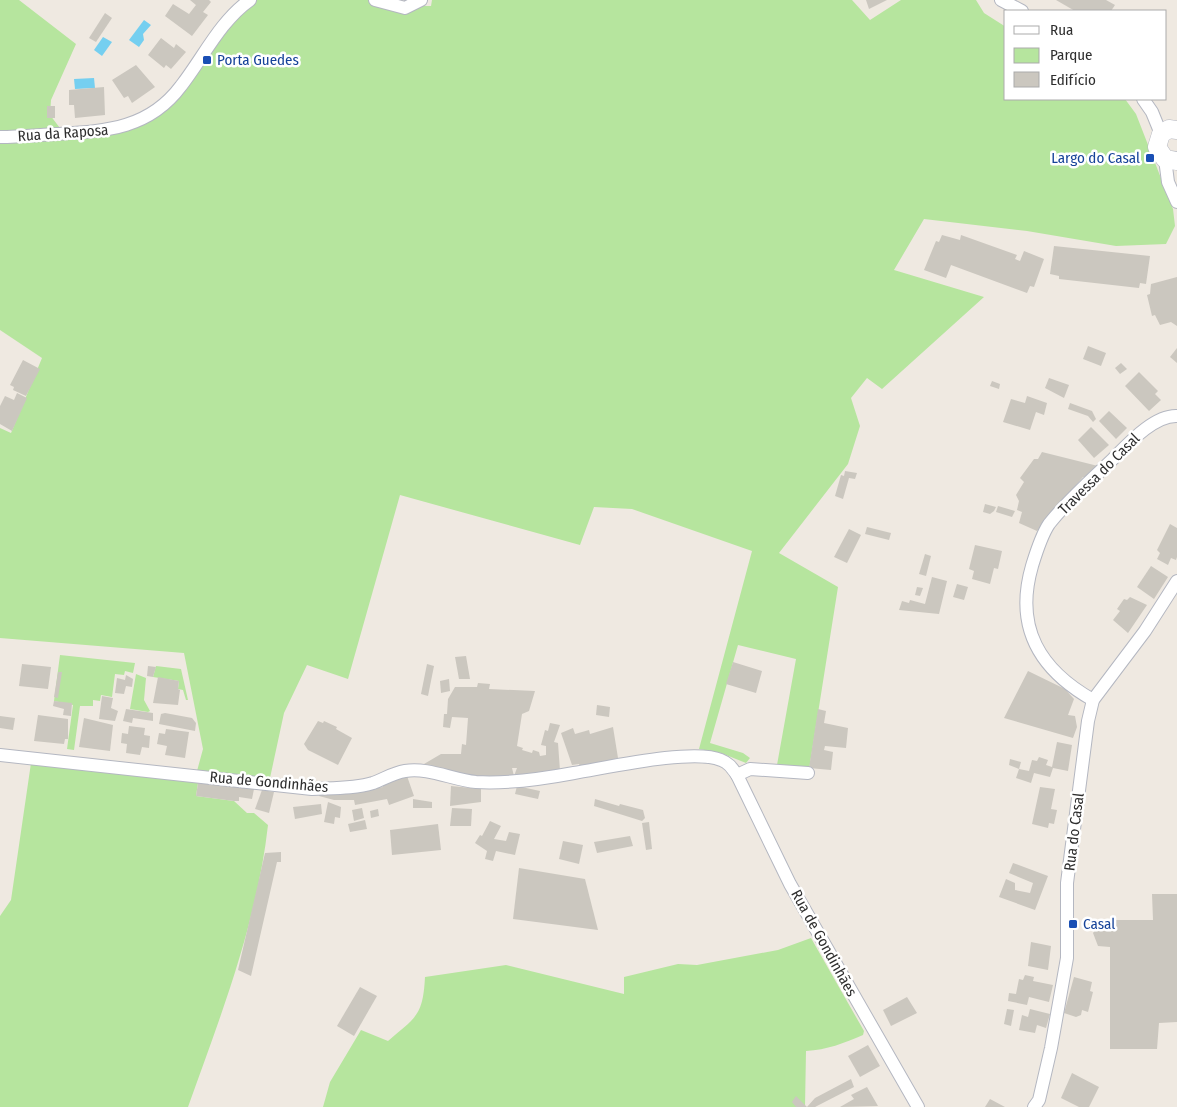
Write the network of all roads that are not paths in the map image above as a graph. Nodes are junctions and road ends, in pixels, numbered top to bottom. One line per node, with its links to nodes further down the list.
1 (250, 0): 8 (street, Rua da Raposa)
2 (375, 0): 3 (street)
3 (421, 0)
4 (1002, 0): 5 (street)
5 (1020, 10)
6 (1144, 100): 7 (street)
7 (1169, 132): 9 (street)
8 (0, 137)
9 (1171, 160): 10 (street)
10 (1177, 202)
11 (1177, 416): 13 (street, Travessa do Casal)
12 (1177, 581): 13 (street, Rua do Casal)
13 (1093, 700): 18 (street, Rua do Casal)
14 (0, 755): 16 (street, Rua de Gondinhães)
15 (808, 773): 16 (street)
16 (737, 775): 17 (street, Rua de Gondinhães)
17 (918, 1107)
18 (1034, 1107)

